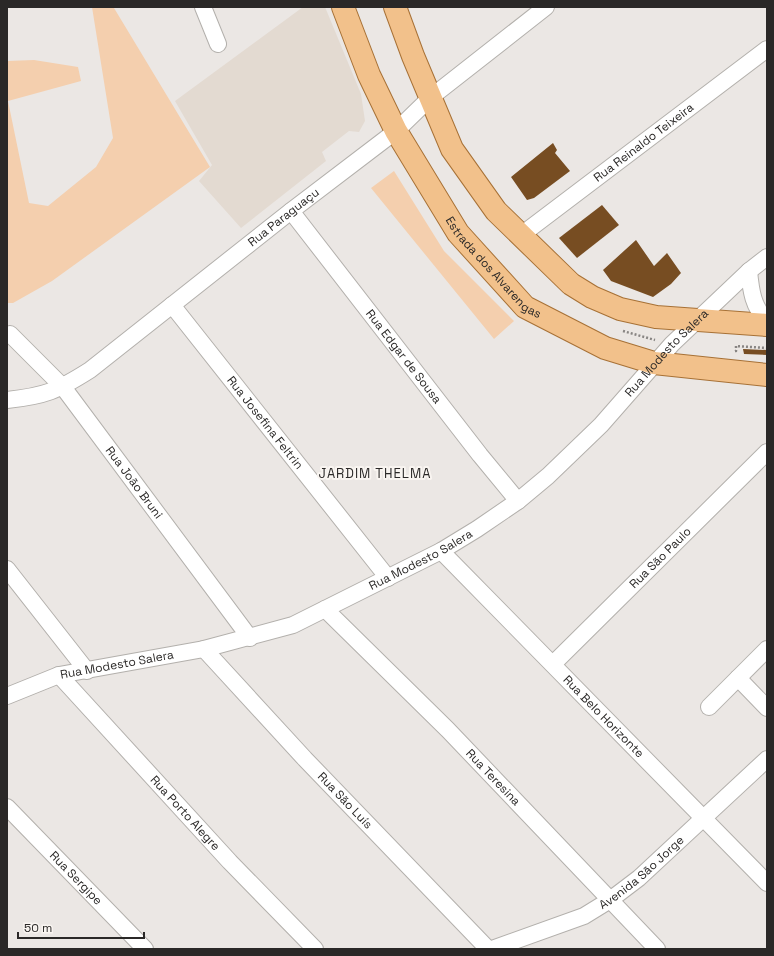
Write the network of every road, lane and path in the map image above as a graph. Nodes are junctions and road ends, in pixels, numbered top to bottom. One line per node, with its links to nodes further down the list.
1 (203, 7): 5 (street)
2 (343, 7): 8 (main road, Estrada dos Alvarengas)
3 (395, 7): 7 (main road)
4 (546, 7): 7 (street, Rua Paraguaçu)
5 (218, 44)
6 (767, 49): 10 (street, Rua Reinaldo Teixeira)
7 (430, 98): 8 (street, Rua Paraguaçu); 10 (main road)
8 (396, 131): 9 (street, Rua Paraguaçu); 17 (main road, Estrada dos Alvarengas)
9 (291, 211): 13 (street, Rua Paraguaçu); 22 (street, Rua Edgar de Sousa)
10 (520, 236): 14 (main road)
11 (767, 257): 12 (street, Rua Modesto Salera)
12 (749, 271): 14 (street, Rua Modesto Salera); 15 (street)
13 (172, 305): 19 (street, Rua Paraguaçu); 25 (street, Rua Josefina Feltrin)
14 (696, 321): 15 (main road); 17 (street, Rua Modesto Salera)
15 (767, 324)
16 (10, 334): 19 (street, Rua João Bruni)
17 (654, 363): 18 (main road, Estrada dos Alvarengas); 22 (street, Rua Modesto Salera)
18 (767, 375)
19 (63, 387): 20 (street, Rua Paraguaçu); 27 (street, Rua João Bruni)
20 (7, 400)
21 (767, 452): 30 (street, Rua São Paulo)
22 (518, 501): 23 (street, Rua Modesto Salera)
23 (441, 551): 25 (street, Rua Modesto Salera); 30 (street, Rua Belo Horizonte)
24 (7, 569): 31 (street)
25 (388, 578): 26 (street, Rua Modesto Salera)
26 (325, 609): 27 (street, Rua Modesto Salera); 41 (street, Rua Teresina)
27 (250, 638): 28 (street, Rua Modesto Salera)
28 (204, 649): 31 (street, Rua Modesto Salera); 44 (street, Rua São Luís)
29 (767, 649): 33 (street)
30 (553, 664): 39 (street, Rua Belo Horizonte)
31 (87, 671): 32 (street, Rua Modesto Salera)
32 (59, 675): 34 (street, Rua Modesto Salera); 43 (street, Rua Porto Alegre)
33 (738, 678): 35 (street); 36 (street)
34 (7, 696)
35 (709, 707)
36 (767, 708)
37 (767, 759): 39 (street, Avenida São Jorge)
38 (7, 807): 42 (street, Rua Sergipe)
39 (704, 818): 40 (street, Rua Belo Horizonte); 41 (street, Avenida São Jorge)
40 (767, 883)
41 (610, 900): 45 (street, Avenida São Jorge); 46 (street, Rua Teresina)
42 (145, 949)
43 (315, 949)
44 (488, 949)
45 (492, 949)
46 (657, 949)

